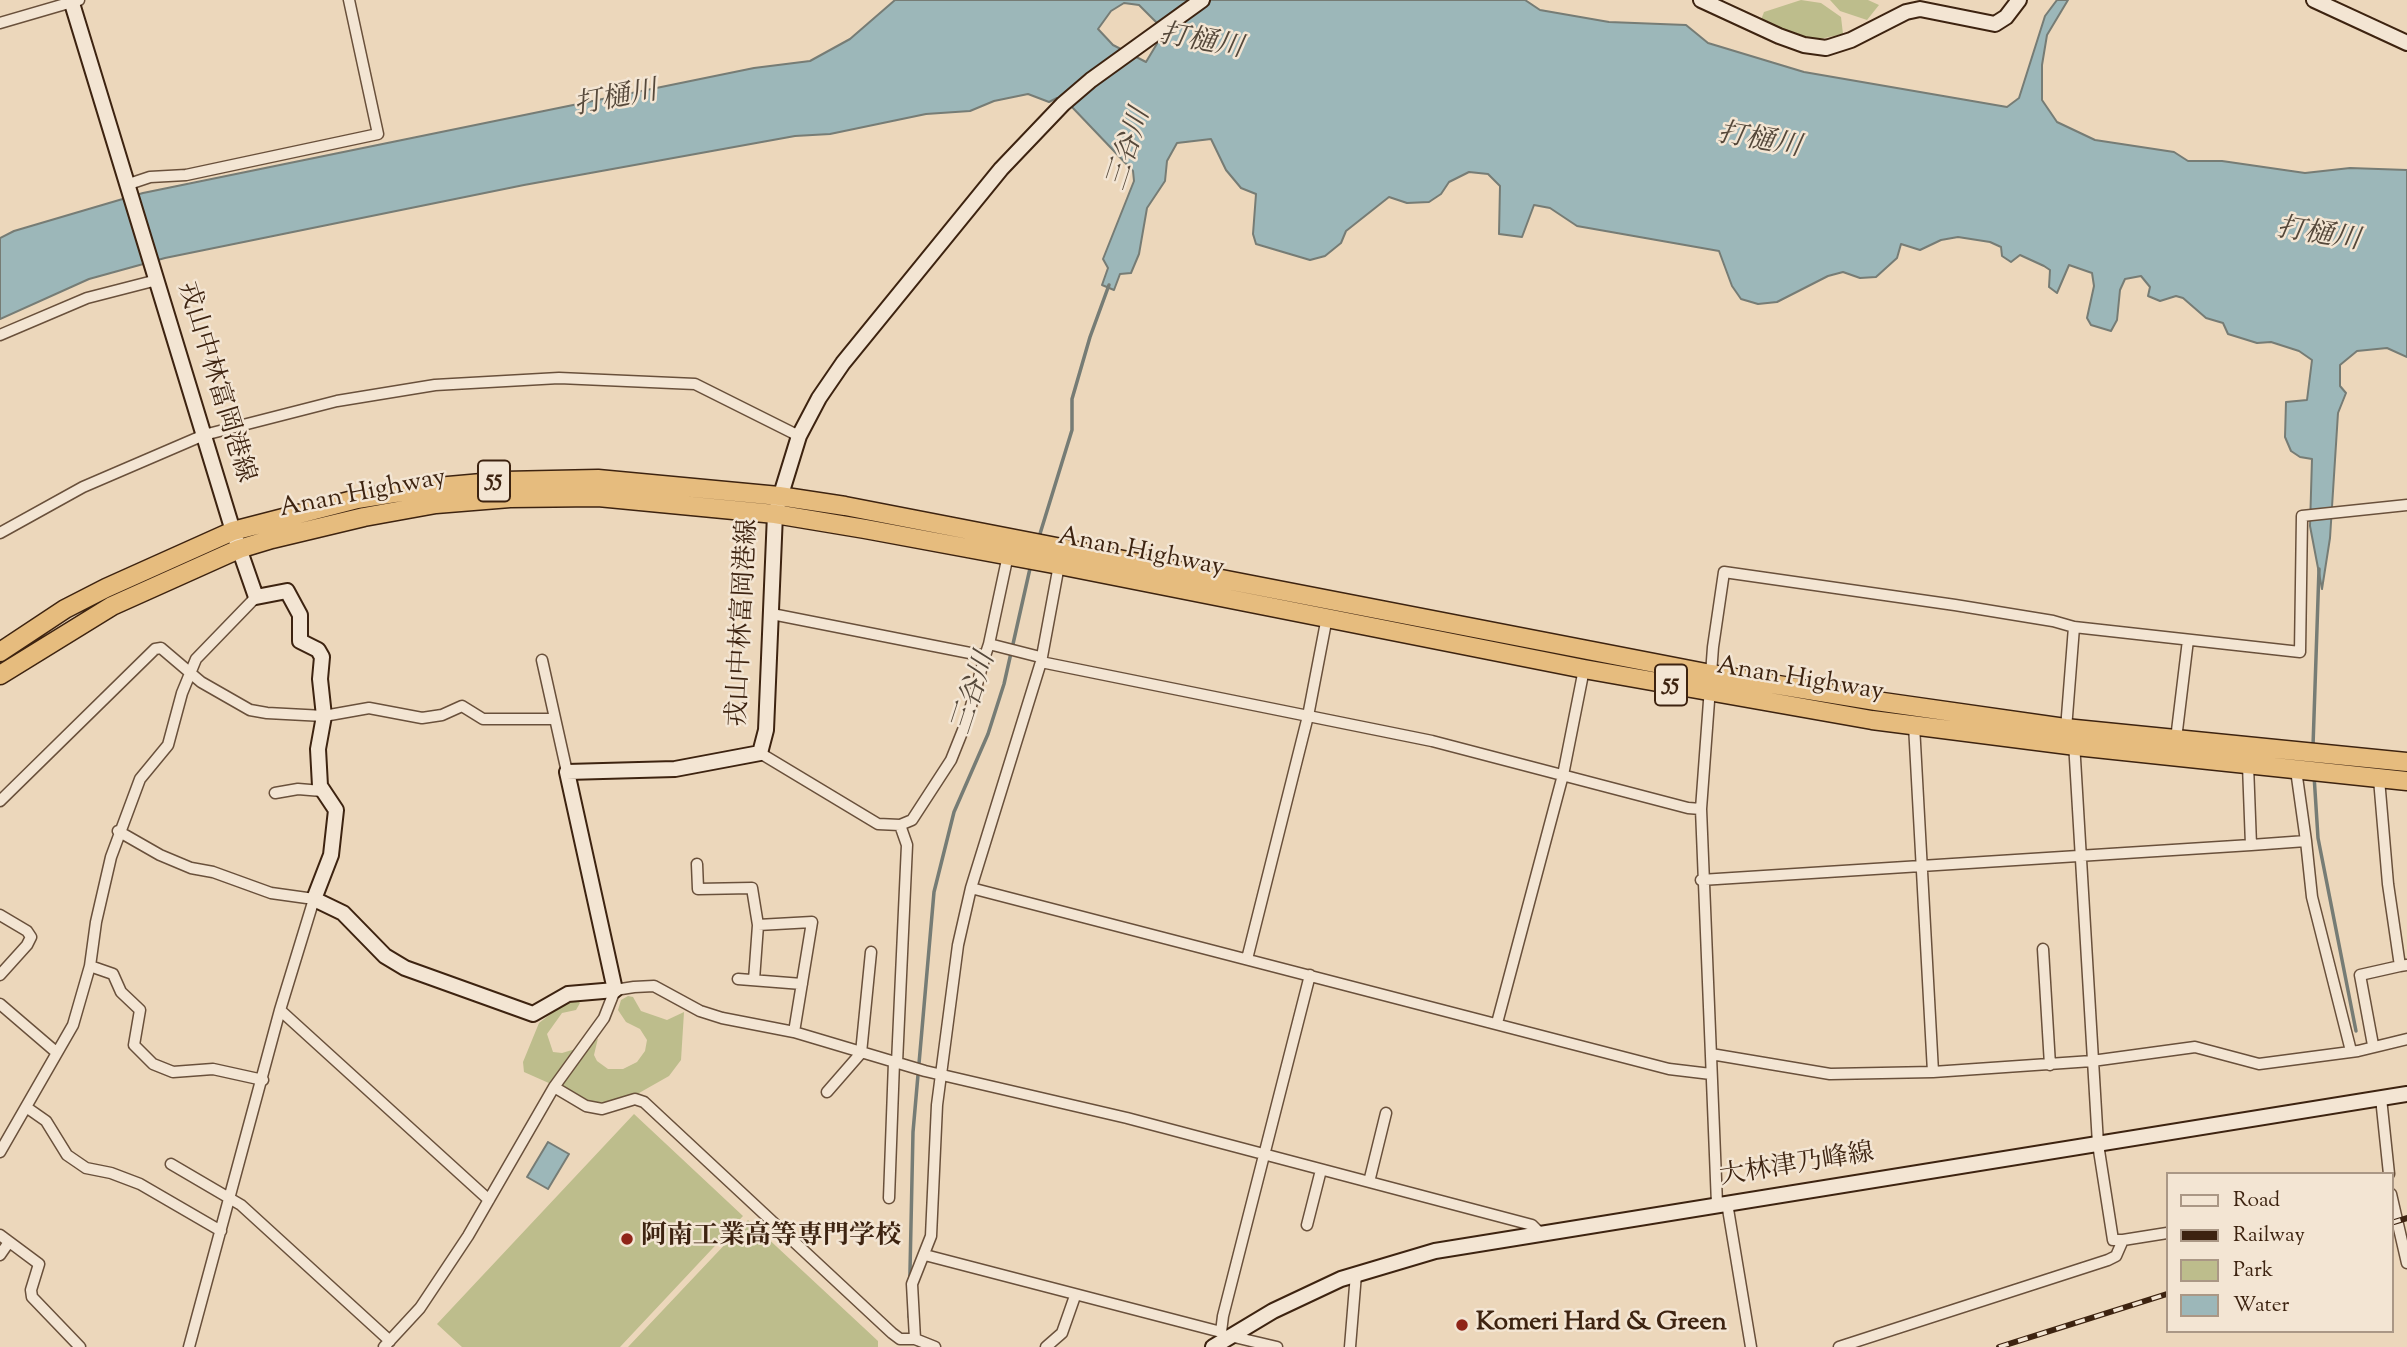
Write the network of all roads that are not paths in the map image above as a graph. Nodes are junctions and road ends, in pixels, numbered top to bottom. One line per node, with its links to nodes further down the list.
1 (349, 0): 9 (street)
2 (1202, 0): 13 (main road, 戎山中林富岡港線)
3 (1701, 0): 4 (main road)
4 (2019, 0)
5 (2314, 0): 8 (main road)
6 (74, 1): 7 (street); 9 (main road, 戎山中林富岡港線)
7 (0, 23)
8 (2407, 44)
9 (130, 188): 10 (main road, 戎山中林富岡港線)
10 (156, 277): 11 (street); 12 (main road, 戎山中林富岡港線)
11 (0, 335)
12 (204, 435): 13 (street); 17 (main road, 戎山中林富岡港線); 18 (street)
13 (799, 436): 14 (main road, 戎山中林富岡港線)
14 (779, 496): 16 (main road, 戎山中林富岡港線); 17 (highway, Anan Highway / 55); 20 (highway, Anan Highway / 55)
15 (2407, 505): 26 (street)
16 (775, 514): 19 (highway, Anan Highway / 55); 20 (highway, Anan Highway / 55); 23 (main road, 戎山中林富岡港線)
17 (233, 531): 19 (main road, 戎山中林富岡港線); 28 (highway, Anan Highway / 55)
18 (0, 533)
19 (239, 549): 22 (main road, 戎山中林富岡港線); 34 (highway, Anan Highway / 55)
20 (1012, 551): 21 (highway, Anan Highway / 55); 27 (street)
21 (1053, 558): 24 (highway, Anan Highway / 55); 30 (street); 35 (highway, Anan Highway / 55)
22 (256, 597): 33 (street); 36 (main road)
23 (772, 614): 29 (street); 43 (main road, 戎山中林富岡港線)
24 (1327, 617): 32 (highway, Anan Highway / 55); 37 (street)
25 (2074, 627): 26 (street); 35 (street); 40 (street)
26 (2188, 640): 41 (street)
27 (993, 645): 29 (street); 30 (street)
28 (0, 652)
29 (985, 656): 55 (street)
30 (1037, 658): 37 (street); 63 (street)
31 (542, 660): 38 (street)
32 (1584, 669): 35 (highway, Anan Highway / 55); 48 (street)
33 (189, 674): 36 (street); 53 (street); 56 (street)
34 (0, 675)
35 (1710, 683): 39 (highway, Anan Highway / 55); 40 (highway, Anan Highway / 55); 54 (street)
36 (324, 716): 38 (street); 51 (main road)
37 (1308, 716): 48 (street); 69 (street)
38 (554, 719): 47 (street)
39 (1914, 725): 42 (highway, Anan Highway / 55); 61 (street)
40 (2065, 728): 41 (highway, Anan Highway / 55); 42 (street)
41 (2176, 739): 45 (highway, Anan Highway / 55)
42 (2076, 746): 46 (highway, Anan Highway / 55); 59 (street)
43 (760, 753): 47 (main road, 戎山中林富岡港線); 55 (street)
44 (2407, 762): 45 (highway, 55)
45 (2299, 764): 46 (highway, Anan Highway / 55); 49 (highway, 55); 57 (street)
46 (2248, 765): 58 (street)
47 (567, 772): 77 (main road)
48 (1563, 775): 54 (street); 80 (street)
49 (2379, 779): 50 (highway, 55); 70 (street)
50 (2407, 781)
51 (322, 791): 52 (street); 64 (main road)
52 (275, 793)
53 (0, 802)
54 (1701, 809): 62 (street)
55 (900, 825): 89 (street)
56 (118, 831): 64 (street); 71 (street)
57 (2306, 841): 58 (street); 84 (street)
58 (2251, 845): 59 (street)
59 (2081, 856): 61 (street); 88 (street)
60 (697, 864): 66 (street)
61 (1922, 866): 62 (street); 91 (street)
62 (1701, 880): 87 (street)
63 (971, 888): 69 (street); 93 (street)
64 (314, 899): 77 (main road); 79 (street)
65 (0, 915): 72 (street)
66 (758, 925): 75 (street); 76 (street)
67 (2043, 949): 90 (street)
68 (872, 953): 86 (street)
69 (1247, 959): 73 (street)
70 (2404, 965): 83 (street)
71 (90, 966): 85 (street); 94 (street)
72 (0, 975)
73 (1310, 975): 80 (street); 103 (street)
74 (738, 979): 75 (street)
75 (754, 980): 76 (street)
76 (802, 984): 81 (street)
77 (615, 990): 81 (street); 95 (street)
78 (0, 1004): 85 (street)
79 (280, 1010): 94 (street); 110 (street)
80 (1497, 1024): 92 (street)
81 (794, 1032): 86 (street)
82 (2407, 1039): 83 (street)
83 (2373, 1045): 84 (street)
84 (2351, 1051): 88 (street)
85 (56, 1052): 99 (street)
86 (861, 1053): 89 (street); 96 (street)
87 (1711, 1054): 91 (street); 92 (street)
88 (2092, 1061): 90 (street); 101 (street)
89 (899, 1064): 93 (street); 109 (street)
90 (2050, 1065): 91 (street)
91 (1933, 1072)
92 (1711, 1074): 111 (street)
93 (941, 1075): 103 (street); 120 (street)
94 (263, 1080): 108 (street)
95 (554, 1087): 110 (street); 125 (street)
96 (827, 1092)
97 (2407, 1094): 98 (main road, 大林津乃峰線)
98 (2381, 1098): 101 (main road, 大林津乃峰線); 106 (street)
99 (26, 1107): 102 (street); 114 (street)
100 (1386, 1113): 107 (street)
101 (2098, 1144): 111 (main road, 大林津乃峰線); 118 (street)
102 (0, 1152)
103 (1264, 1154): 105 (street); 124 (street)
104 (171, 1164): 108 (street)
105 (1321, 1170): 107 (street); 113 (street)
106 (2389, 1172)
107 (1369, 1182): 115 (street)
108 (230, 1198): 114 (street); 126 (street)
109 (889, 1198)
110 (489, 1200): 126 (street)
111 (1722, 1204): 115 (main road, 大林津乃峰線); 134 (street)
112 (2393, 1204): 121 (street)
113 (1307, 1225)
114 (221, 1231): 128 (street)
115 (1540, 1233): 122 (main road, 大林津乃峰線)
116 (2166, 1233): 118 (street)
117 (4, 1238): 119 (street); 127 (street)
118 (2123, 1240): 135 (street)
119 (0, 1255)
120 (925, 1255): 123 (street); 125 (street)
121 (2407, 1263)
122 (1356, 1274): 124 (main road, 大林津乃峰線); 133 (street)
123 (1075, 1296): 124 (street); 130 (street)
124 (1226, 1335): 131 (main road, 大林津乃峰線); 132 (street)
125 (907, 1340): 129 (street)
126 (387, 1344)
127 (80, 1347)
128 (189, 1347)
129 (935, 1347)
130 (1046, 1347)
131 (1213, 1347)
132 (1277, 1347)
133 (1350, 1347)
134 (1751, 1347)
135 (1839, 1347)

